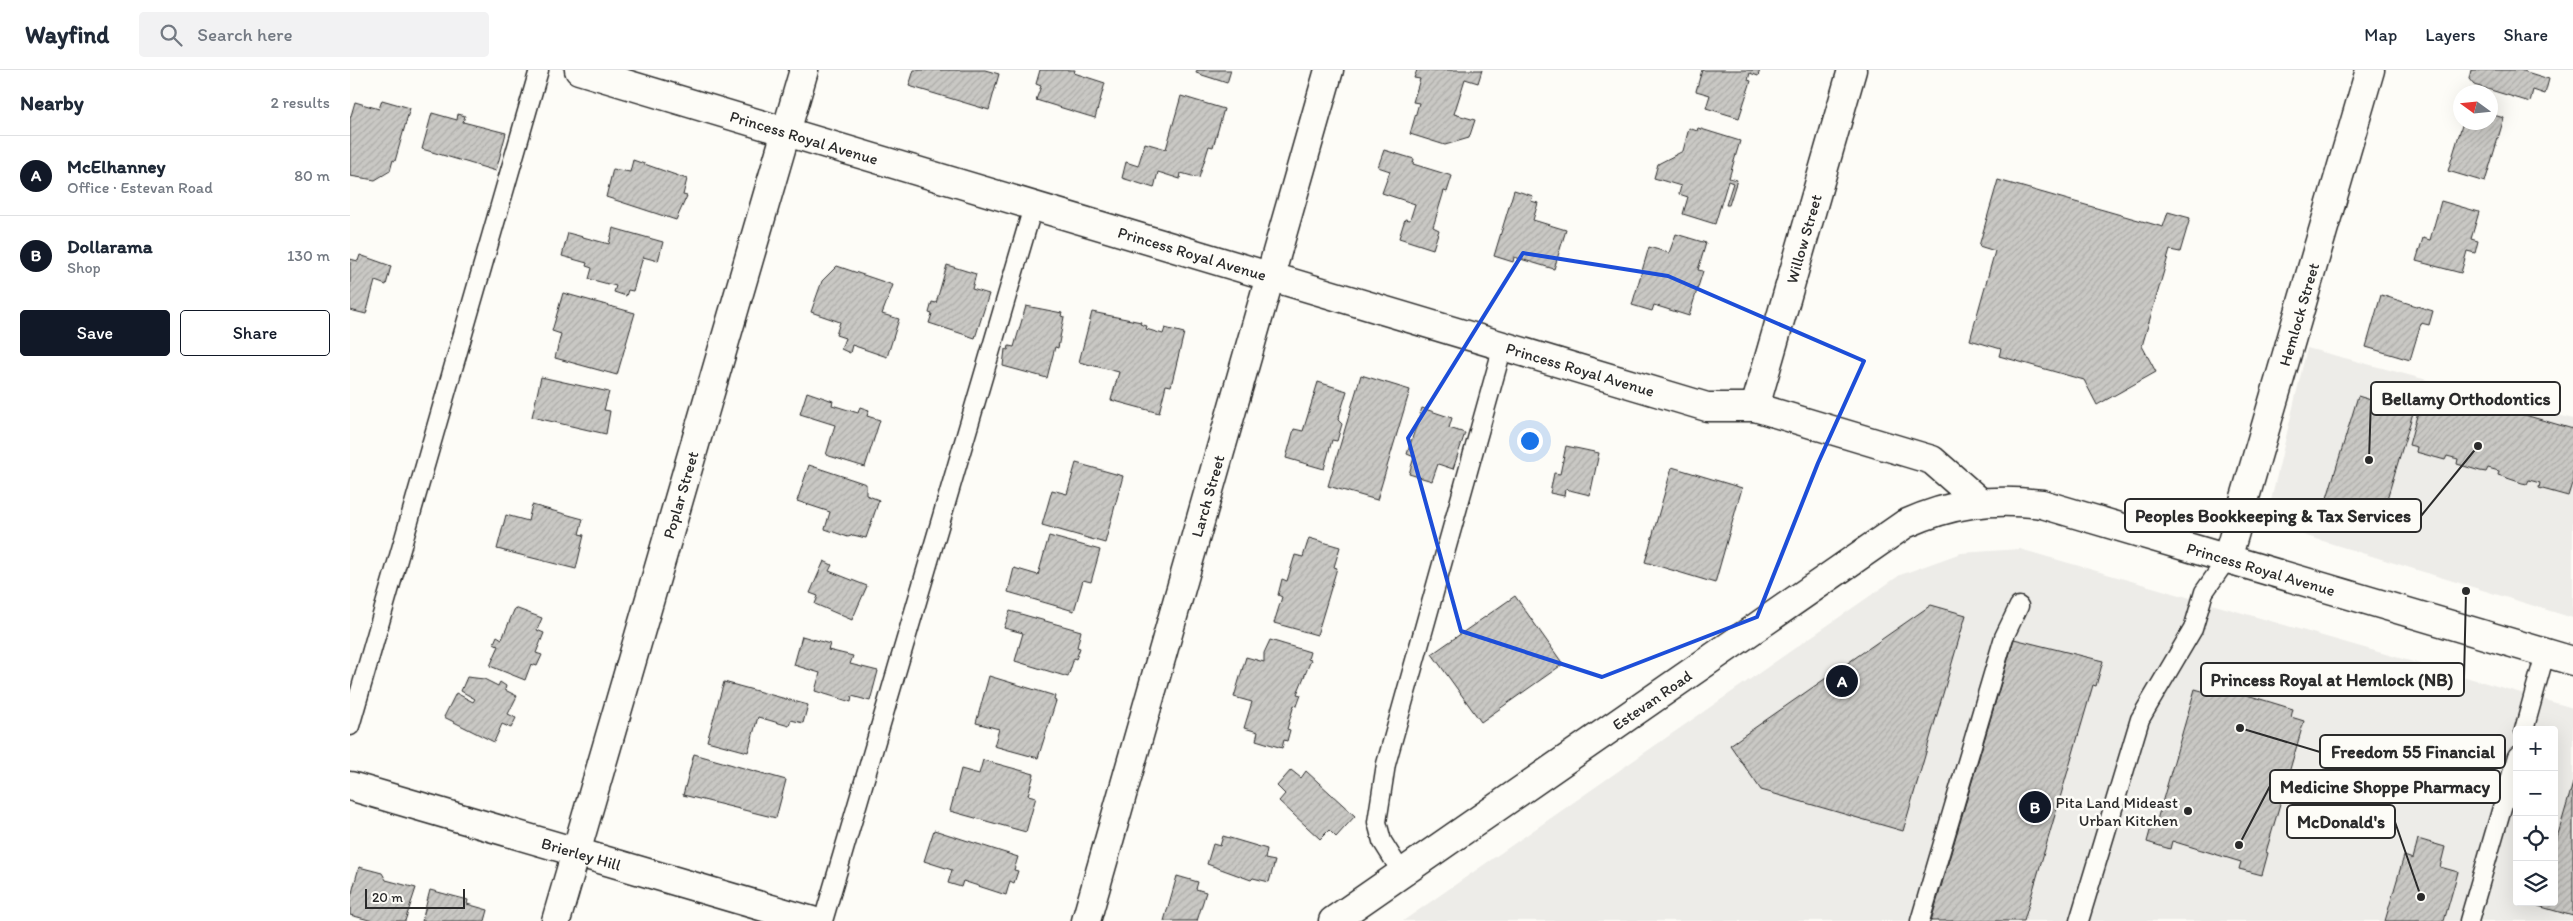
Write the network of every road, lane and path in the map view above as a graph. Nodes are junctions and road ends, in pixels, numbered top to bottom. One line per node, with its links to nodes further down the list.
1 (539, 70): 17 (lane)
2 (579, 70): 7 (street, Princess Royal Avenue)
3 (804, 70): 7 (street, Poplar Street)
4 (1329, 70): 9 (street, Larch Street)
5 (1852, 70): 11 (street, Willow Street)
6 (2370, 70): 13 (street, Hemlock Street)
7 (786, 132): 8 (street, Princess Royal Avenue); 21 (street, Poplar Street)
8 (1033, 207): 9 (street, Princess Royal Avenue); 25 (lane)
9 (1268, 274): 10 (street, Princess Royal Avenue); 26 (street, Larch Street)
10 (1503, 346): 11 (street, Princess Royal Avenue); 22 (lane)
11 (1755, 407): 12 (street, Princess Royal Avenue)
12 (1980, 502): 13 (street, Princess Royal Avenue); 22 (street, Estevan Road)
13 (2226, 559): 15 (street, Princess Royal Avenue); 29 (lane)
14 (2019, 606): 28 (lane)
15 (2545, 654): 16 (street, Princess Royal Avenue); 18 (lane)
16 (2573, 662)
17 (350, 726)
18 (2525, 726)
19 (2513, 770): 30 (lane)
20 (350, 786): 21 (street, Brierley Hill)
21 (575, 852): 23 (street, Poplar Street); 24 (street, Brierley Hill)
22 (1402, 873): 27 (street, Estevan Road)
23 (556, 921)
24 (812, 921)
25 (823, 921)
26 (1086, 921)
27 (1333, 921)
28 (1920, 921)
29 (2079, 921)
30 (2469, 921)

